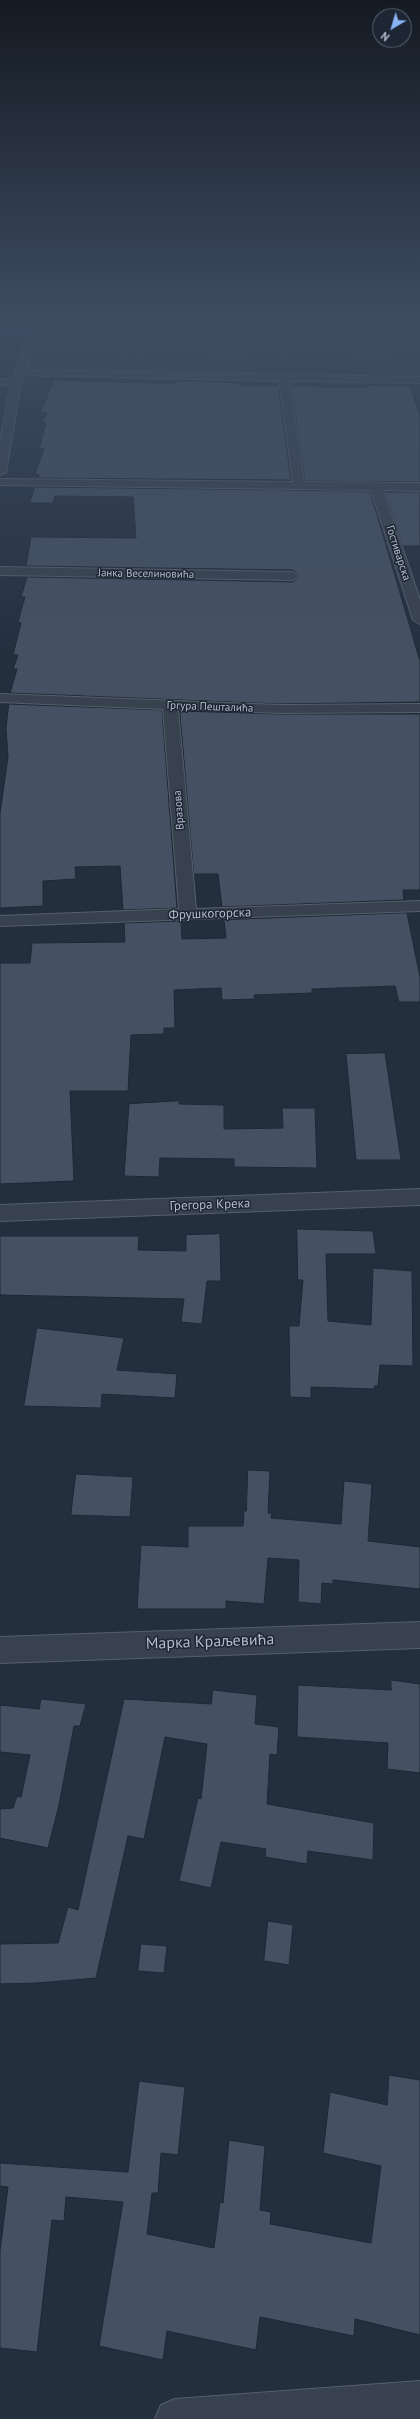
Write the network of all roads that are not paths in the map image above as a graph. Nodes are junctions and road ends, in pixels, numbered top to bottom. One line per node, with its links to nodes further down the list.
1 (7, 437): 3 (street)
2 (293, 437): 5 (street)
3 (0, 472)
4 (0, 482): 5 (street)
5 (299, 485): 6 (street)
6 (376, 486): 7 (street); 10 (street, Гостиварска)
7 (420, 487)
8 (0, 571): 9 (street, Јанка Веселиновића)
9 (293, 576)
10 (420, 620)
11 (0, 698): 12 (street, Гргура Пешталића)
12 (170, 706): 13 (street, Гргура Пешталића); 15 (street, Вразова)
13 (420, 708)
14 (420, 906): 15 (street, Фрушкогорска)
15 (188, 914): 16 (street, Фрушкогорска)
16 (0, 921)
17 (420, 1197): 18 (street, Грегора Крека)
18 (0, 1213)
19 (420, 1635): 20 (street, Марка Краљевића)
20 (0, 1650)
21 (420, 2400): 22 (street)
22 (175, 2419)

